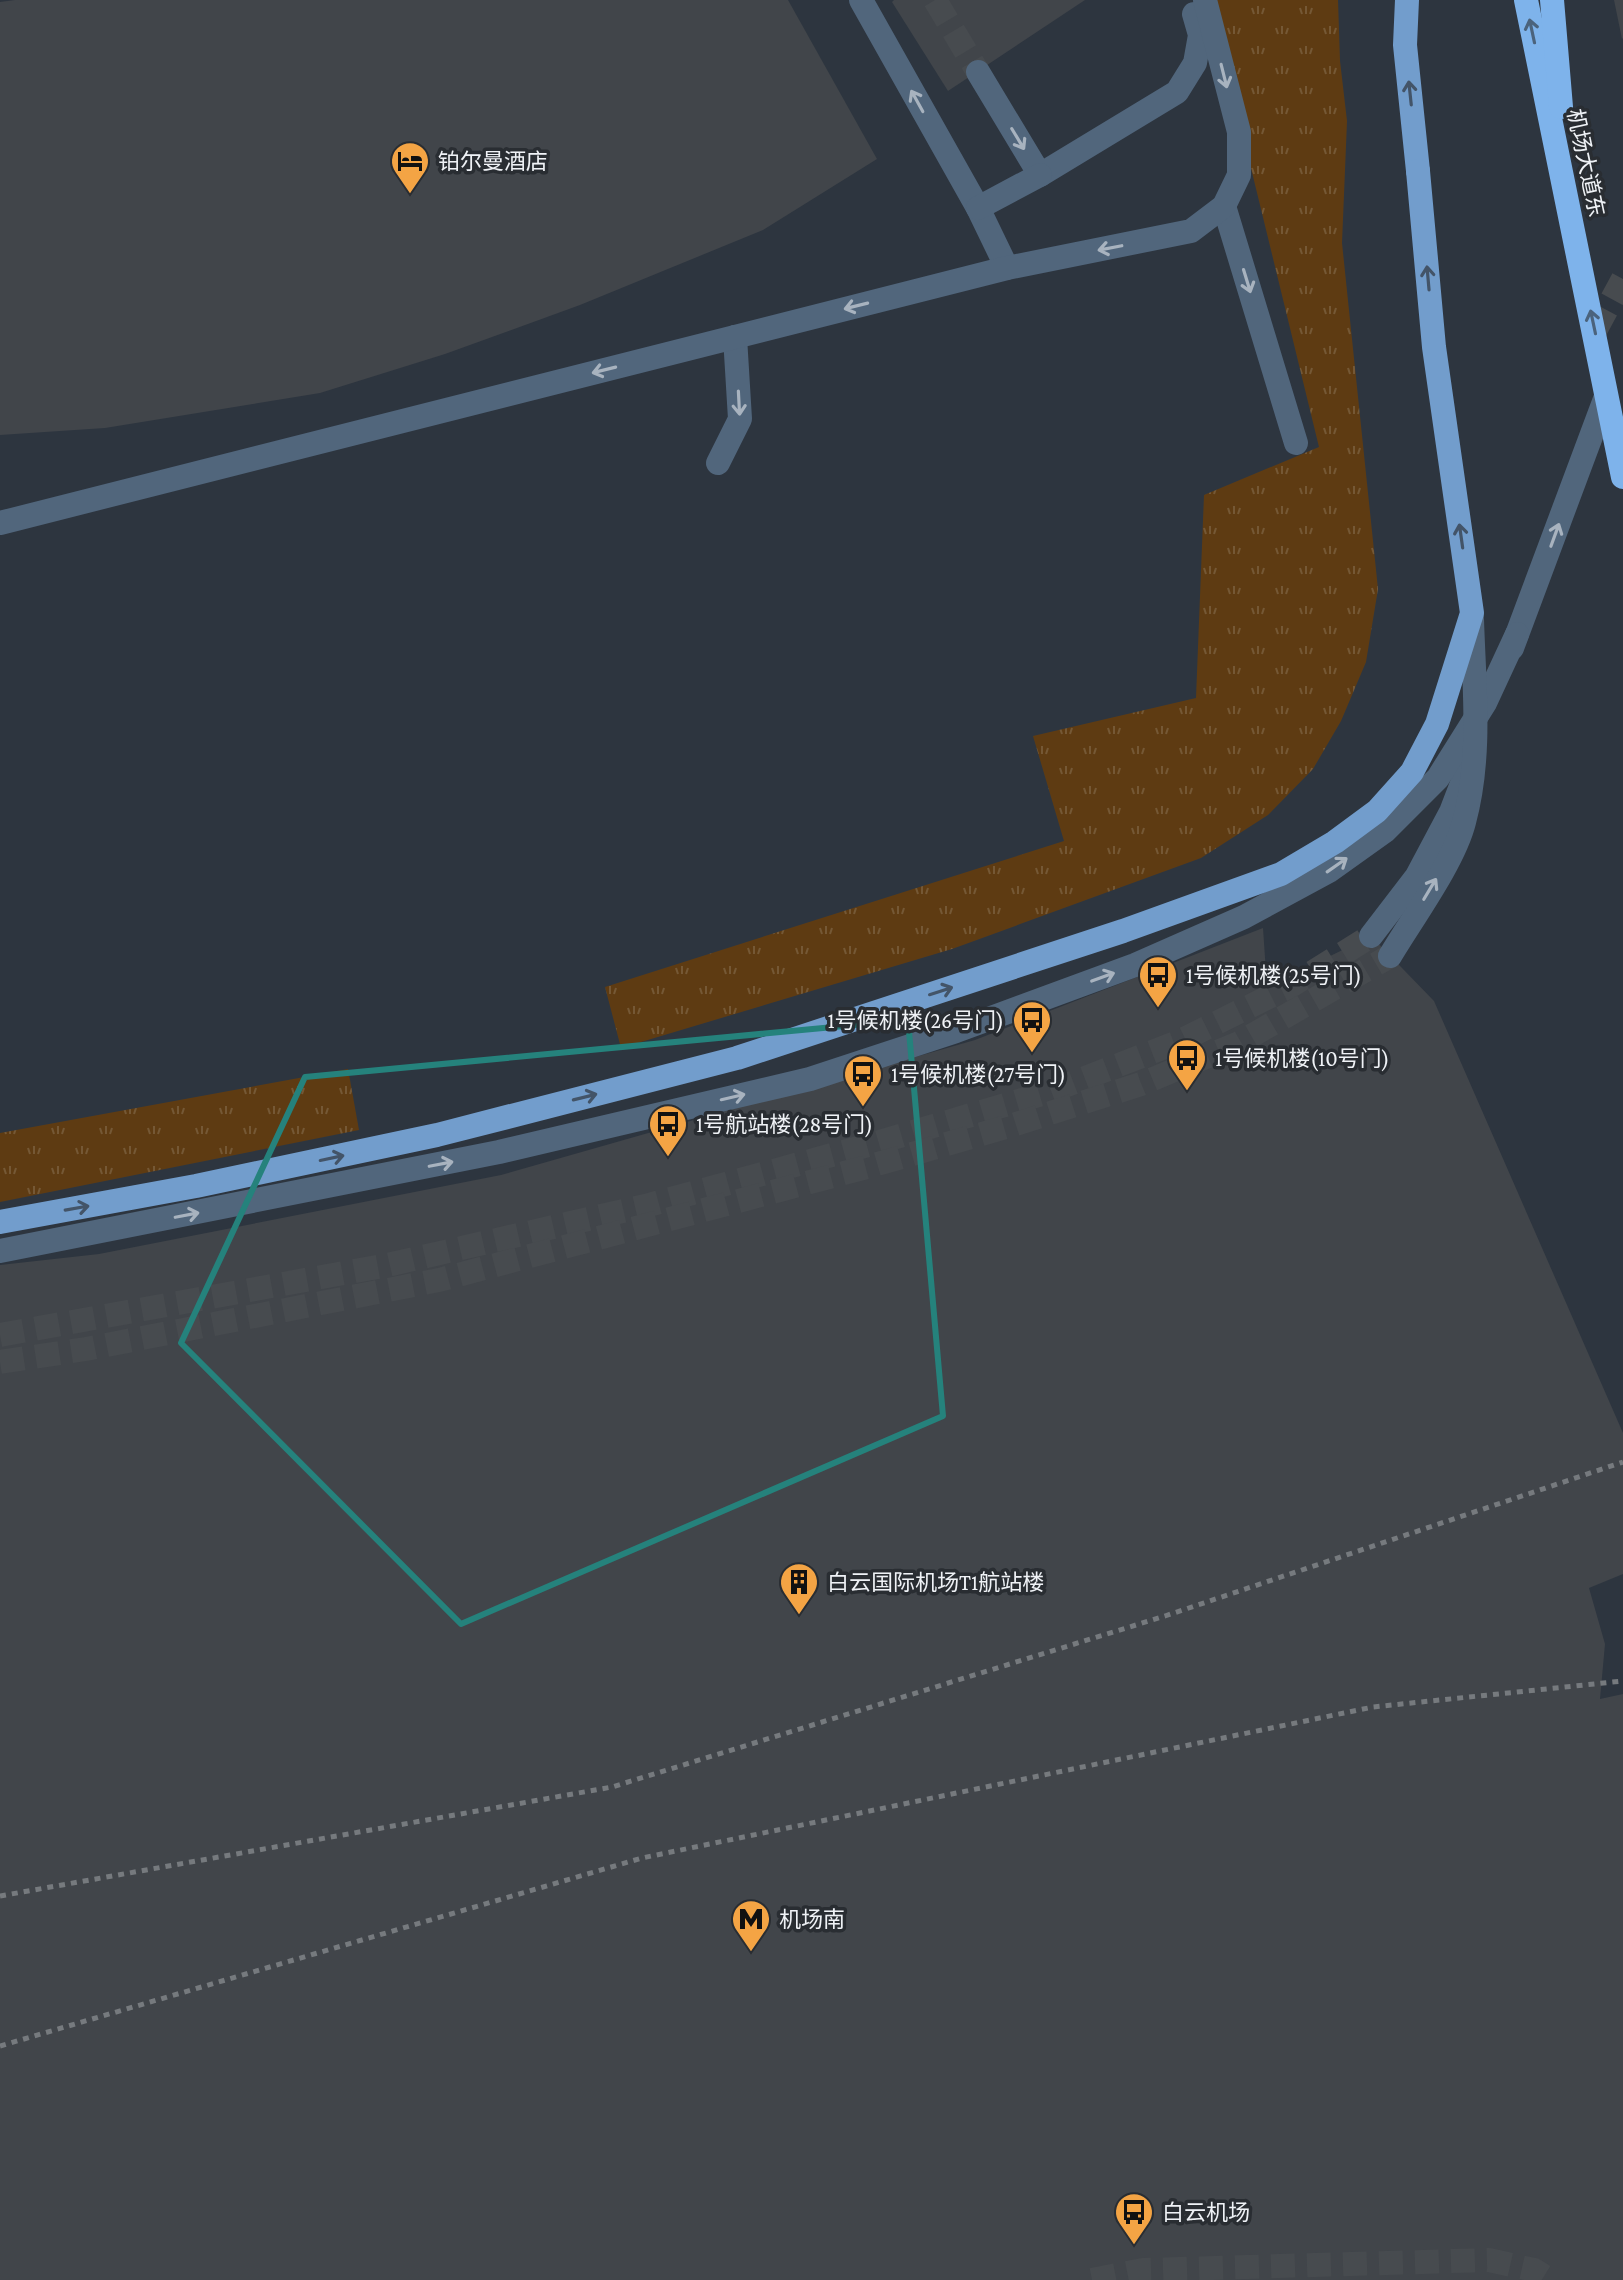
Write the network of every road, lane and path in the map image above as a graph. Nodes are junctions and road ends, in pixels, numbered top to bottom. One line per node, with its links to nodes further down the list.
1 (861, 0): 10 (street, one-way to 1)
2 (1190, 0): 8 (street)
3 (1205, 0): 9 (street, one-way to 9)
4 (1407, 0): 19 (main road, one-way to 4, bridge)
5 (1526, 0): 11 (highway, 机场大道东, one-way to 5)
6 (1552, 0): 11 (highway)
7 (978, 72): 8 (street, one-way to 8)
8 (1040, 175): 10 (street)
9 (1224, 206): 12 (street, one-way to 12); 15 (street, one-way to 15)
10 (978, 208): 12 (street)
11 (1570, 217): 14 (highway, 机场大道东, one-way to 11)
12 (1007, 268): 13 (street, one-way to 13)
13 (735, 337): 16 (street, one-way to 16); 18 (street, one-way to 18)
14 (1605, 399): 17 (highway, 机场大道东); 20 (street, one-way to 14)
15 (1296, 443)
16 (718, 463)
17 (1623, 477)
18 (0, 523)
19 (1472, 613): 22 (street, one-way to 19, bridge); 23 (main road, one-way to 19, bridge)
20 (1517, 634): 21 (street); 24 (street, one-way to 20)
21 (1371, 936)
22 (1390, 956)
23 (0, 1222)
24 (0, 1251)
25 (1623, 1462): 27 (path, bridge)
26 (1623, 1681): 28 (path, bridge)
27 (0, 1896)
28 (0, 2046)

